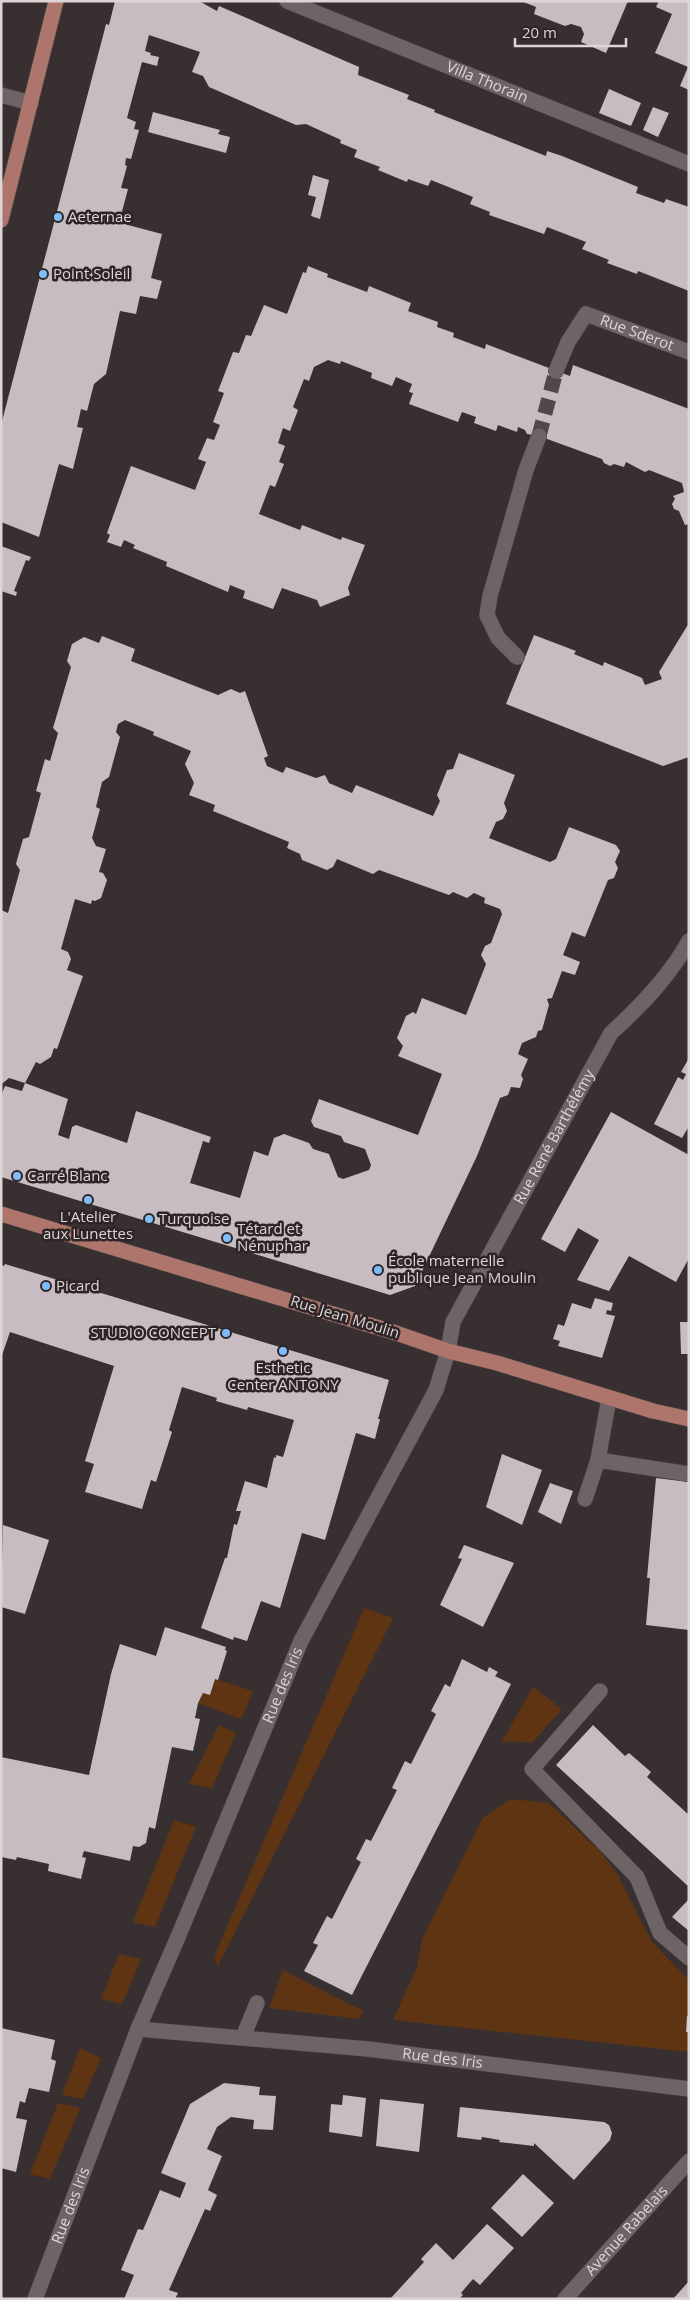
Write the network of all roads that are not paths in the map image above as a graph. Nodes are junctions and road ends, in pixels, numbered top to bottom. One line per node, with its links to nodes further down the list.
1 (56, 1): 4 (main road)
2 (287, 1): 5 (street, Villa Thorain)
3 (1, 95): 4 (street)
4 (32, 102): 6 (main road)
5 (689, 164)
6 (1, 220)
7 (689, 352): 8 (street, Rue Sderot)
8 (556, 371)
9 (539, 436): 10 (street)
10 (517, 657)
11 (689, 941): 12 (street, Rue René Barthélémy)
12 (684, 960): 14 (street, Rue René Barthélémy)
13 (1, 1214): 14 (main road, Rue Jean Moulin)
14 (448, 1351): 15 (main road, Rue Jean Moulin); 23 (street, Rue des Iris)
15 (609, 1398): 16 (main road, Rue Jean Moulin); 17 (street)
16 (689, 1419)
17 (598, 1460): 18 (street); 19 (street)
18 (689, 1474)
19 (585, 1500)
20 (600, 1692): 21 (street)
21 (689, 1958)
22 (257, 2003): 24 (street)
23 (138, 2028): 24 (street, Rue des Iris); 27 (street, Rue des Iris)
24 (243, 2036): 25 (street, Rue des Iris)
25 (689, 2088)
26 (689, 2161): 28 (street, Avenue Rabelais)
27 (35, 2299)
28 (565, 2299)

